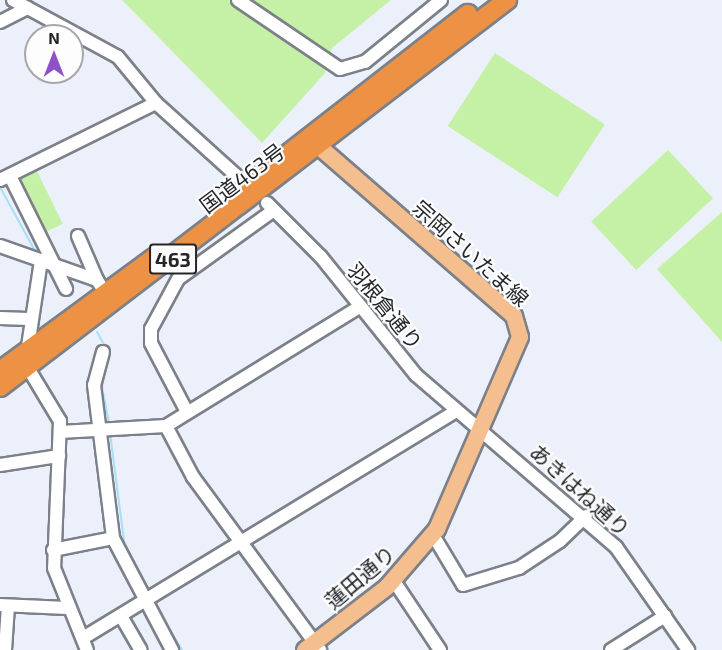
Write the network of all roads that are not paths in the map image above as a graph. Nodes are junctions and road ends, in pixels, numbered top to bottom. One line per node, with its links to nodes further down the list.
1 (13, 0): 6 (street)
2 (238, 0): 3 (street)
3 (441, 0)
4 (486, 0): 9 (highway, 国道463号 / 463)
5 (507, 0): 9 (highway, 国道463号 / 463)
6 (28, 8): 7 (street); 8 (street)
7 (0, 22)
8 (156, 103): 10 (street); 11 (street)
9 (313, 143): 15 (highway, 国道463号 / 463); 21 (highway, 国道463号 / 463); 28 (main road, 宗岡さいたま線)
10 (238, 177)
11 (5, 178): 14 (street)
12 (78, 236): 15 (street)
13 (0, 246): 14 (street)
14 (47, 262): 15 (street); 16 (street); 19 (street)
15 (102, 287): 21 (highway, 国道463号 / 463)
16 (66, 289)
17 (358, 308): 24 (street, 羽根倉通り); 25 (street); 25 (street, 羽根倉通り)
18 (0, 318): 19 (street)
19 (28, 319): 21 (street)
20 (103, 352): 27 (street)
21 (27, 361): 22 (highway, 国道463号 / 463); 23 (highway, 国道463号 / 463); 29 (street)
22 (0, 371)
23 (0, 387)
24 (456, 411): 28 (street, 羽根倉通り); 35 (street)
25 (187, 412): 26 (street)
26 (166, 426): 27 (street); 35 (street)
27 (101, 429): 29 (street); 34 (street)
28 (476, 430): 32 (street, あきはね通り); 33 (main road, 蓮田通り)
29 (60, 432): 30 (street)
30 (59, 456): 31 (street); 36 (street)
31 (0, 465)
32 (586, 516): 33 (street); 42 (street, あきはね通り)
33 (433, 535): 37 (main road, 蓮田通り)
34 (113, 538): 36 (street); 38 (street)
35 (240, 544): 38 (street); 44 (street)
36 (53, 550): 40 (street)
37 (394, 581): 44 (main road, 蓮田通り); 48 (street)
38 (144, 602): 41 (street); 45 (street)
39 (4, 605): 40 (street); 46 (street)
40 (67, 608): 43 (street)
41 (121, 616): 43 (street); 47 (street)
42 (665, 616): 49 (street); 50 (street, あきはね通り)
43 (85, 644)
44 (313, 648)
45 (169, 649)
46 (5, 650)
47 (141, 650)
48 (440, 650)
49 (611, 650)
50 (688, 650)

